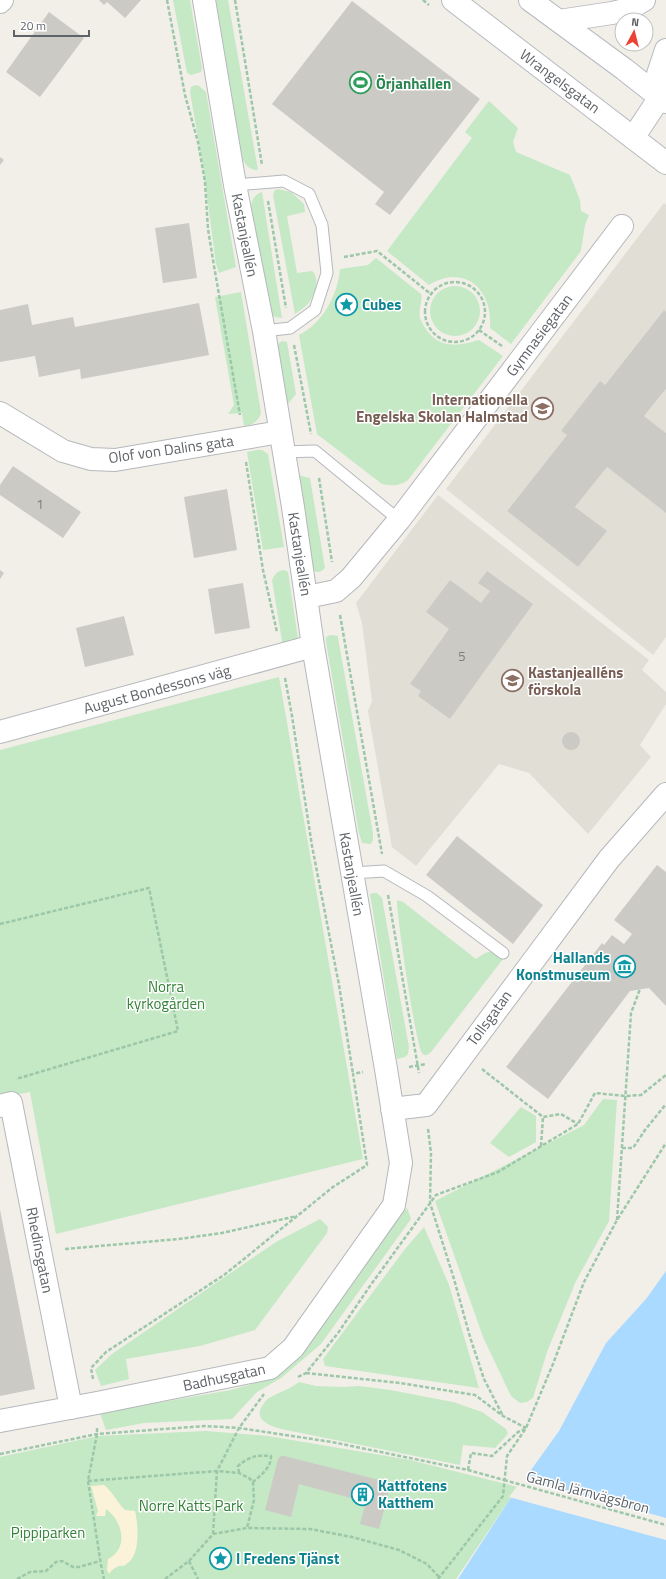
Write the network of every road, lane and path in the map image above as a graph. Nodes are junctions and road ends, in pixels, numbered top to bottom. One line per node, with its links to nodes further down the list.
1 (167, 0): 20 (path)
2 (204, 0): 13 (street, Kastanjeallén)
3 (235, 0): 12 (path)
4 (453, 0): 10 (street, Wrangelsgatan)
5 (530, 0): 7 (street)
6 (644, 0): 7 (street)
7 (560, 21): 9 (street)
8 (666, 50): 9 (street)
9 (664, 98): 10 (street)
10 (633, 138): 11 (street, Wrangelsgatan)
11 (666, 163)
12 (264, 182): 13 (lane); 15 (lane); 17 (path)
13 (236, 185): 18 (street, Kastanjeallén)
14 (622, 226): 24 (street, Gymnasiegatan)
15 (326, 261): 16 (path); 17 (lane)
16 (432, 295): 16 (path)
17 (290, 328): 18 (lane); 22 (path)
18 (264, 331): 21 (street, Kastanjeallén)
19 (0, 413): 21 (street, Olof von Dalins gata)
20 (240, 417)
21 (282, 442): 22 (lane); 26 (street, Kastanjeallén)
22 (315, 451): 24 (lane); 25 (path)
23 (246, 460): 27 (path)
24 (399, 520): 25 (street, Gymnasiegatan)
25 (336, 591): 26 (street, Gymnasiegatan); 32 (path)
26 (307, 598): 28 (street, Kastanjeallén)
27 (278, 635)
28 (314, 646): 30 (street, August Bondessons väg); 33 (street, Kastanjeallén)
29 (284, 674): 39 (path)
30 (0, 732)
31 (666, 794): 44 (street, Tollsgatan)
32 (384, 871): 33 (lane); 35 (lane); 44 (path)
33 (352, 873): 38 (street, Kastanjeallén)
34 (0, 924): 41 (path)
35 (503, 953)
36 (640, 989): 42 (path)
37 (481, 1068): 47 (path)
38 (386, 1069): 39 (path); 46 (street, Kastanjeallén)
39 (353, 1074): 53 (path)
40 (666, 1075): 42 (path)
41 (15, 1079)
42 (625, 1096): 48 (path); 51 (path)
43 (666, 1104): 51 (path)
44 (426, 1105): 46 (street); 52 (path)
45 (0, 1106): 55 (street, Rhedinsgatan)
46 (392, 1109): 59 (street, Badhusgatan)
47 (543, 1117): 48 (path); 50 (path)
48 (578, 1124): 50 (path)
49 (666, 1143): 54 (path)
50 (542, 1146): 52 (path)
51 (622, 1148): 54 (path)
52 (430, 1204): 56 (path); 61 (path)
53 (299, 1215): 55 (path); 59 (path)
54 (617, 1220): 64 (path)
55 (40, 1251): 60 (street, Rhedinsgatan)
56 (306, 1373): 57 (path); 61 (path)
57 (292, 1379)
58 (266, 1392): 63 (path)
59 (96, 1403): 60 (street, Badhusgatan); 65 (path)
60 (71, 1408): 62 (street, Badhusgatan)
61 (503, 1416): 64 (path)
62 (0, 1421)
63 (239, 1428): 65 (path, Gamla Järnvägsbron); 67 (path, Gamla Järnvägsbron); 68 (path)
64 (526, 1428): 67 (path); 77 (path)
65 (97, 1434): 66 (path, Gamla Järnvägsbron); 70 (path)
66 (0, 1454)
67 (468, 1470): 72 (path, Gamla Järnvägsbron, bridge)
68 (217, 1471): 69 (path); 70 (path); 74 (path)
69 (239, 1473): 71 (path); 71 (path)
70 (88, 1481): 75 (path)
71 (253, 1482): 73 (path)
72 (666, 1525)
73 (247, 1528): 74 (path); 77 (path)
74 (213, 1534): 76 (path)
75 (100, 1561): 78 (path); 79 (path)
76 (189, 1561): 80 (path); 81 (path)
77 (439, 1578)
78 (17, 1579)
79 (104, 1579)
80 (165, 1579)
81 (198, 1579)

